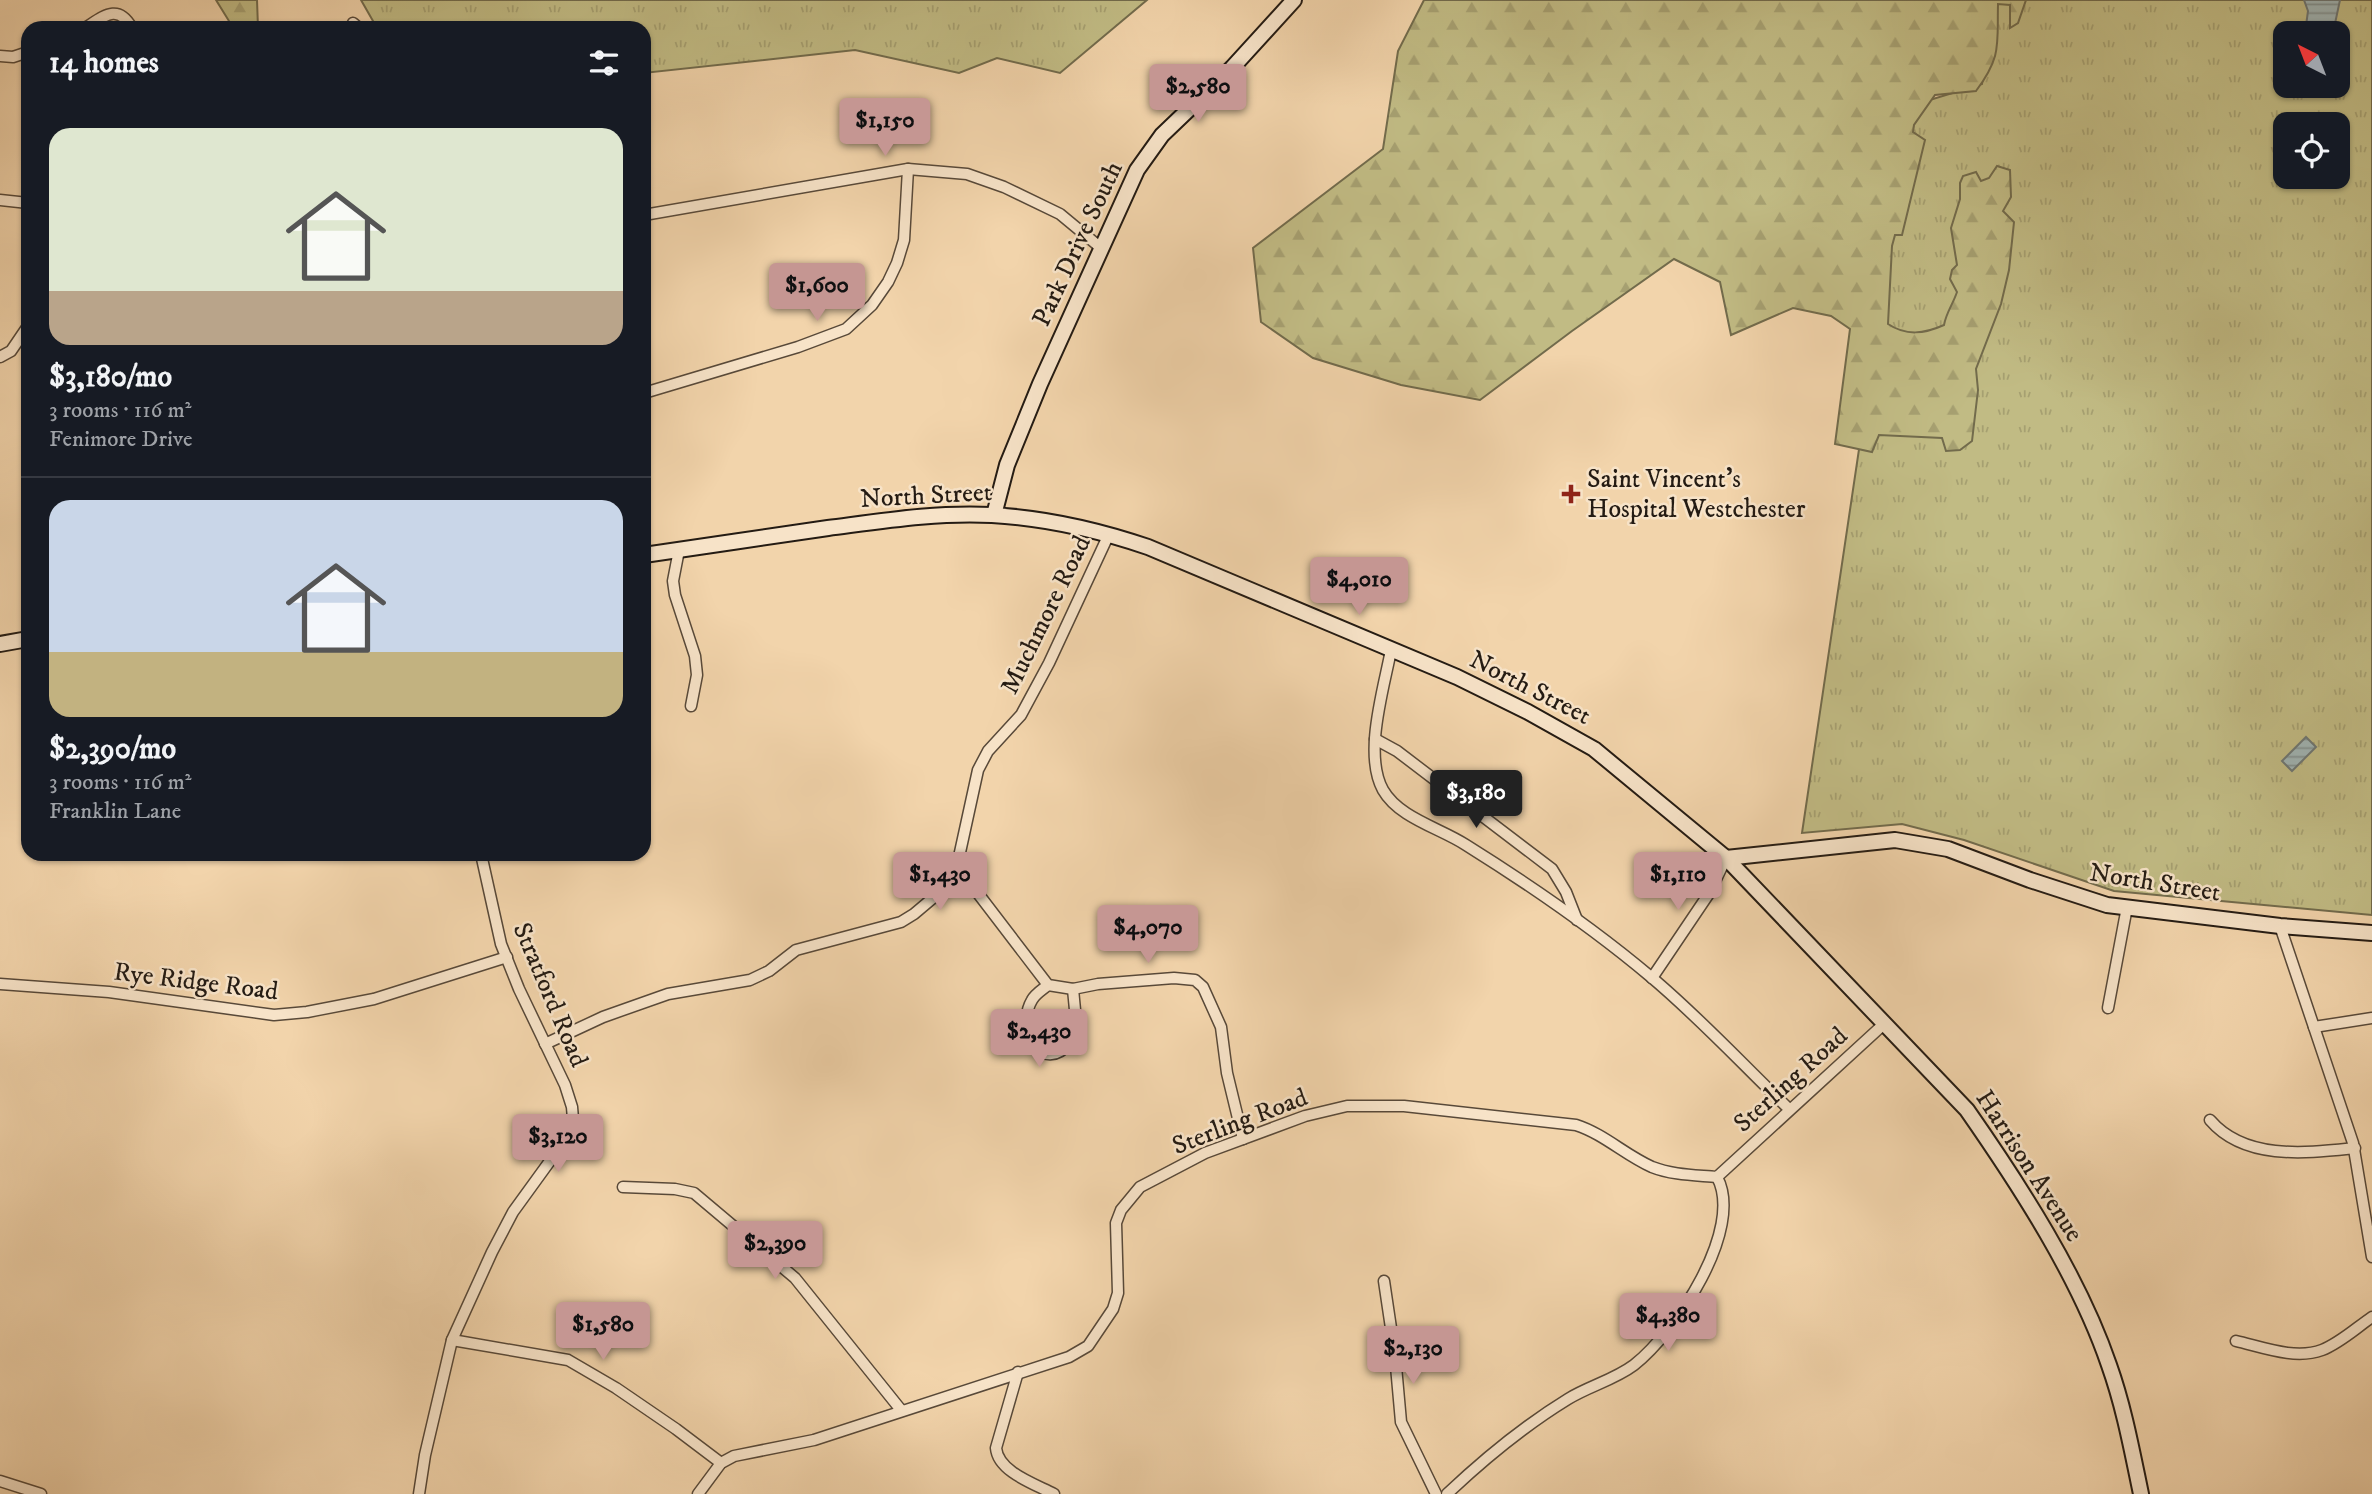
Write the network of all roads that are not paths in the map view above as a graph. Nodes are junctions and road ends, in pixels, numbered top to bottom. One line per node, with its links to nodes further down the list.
1 (1294, 0): 10 (main road, Park Drive South)
2 (96, 21): 3 (street)
3 (127, 21)
4 (21, 54): 5 (street)
5 (0, 56)
6 (908, 169): 9 (street); 10 (street); 13 (street)
7 (0, 200): 8 (street)
8 (21, 202)
9 (651, 214)
10 (1101, 248): 14 (main road, Park Drive South)
11 (21, 336): 12 (street)
12 (0, 356)
13 (651, 391)
14 (994, 515): 15 (main road, North Street); 16 (main road, North Street)
15 (1109, 534): 20 (main road, North Street); 25 (street, Muchmore Road)
16 (679, 550): 17 (main road, North Street); 21 (street)
17 (651, 554)
18 (21, 640): 19 (main road)
19 (0, 644)
20 (1391, 650): 22 (street); 23 (main road, North Street)
21 (691, 706)
22 (1376, 739): 27 (street); 27 (street)
23 (1726, 858): 26 (main road, North Street); 31 (street); 37 (main road, Harrison Avenue)
24 (483, 861): 30 (street, Stratford Road)
25 (957, 866): 33 (street); 39 (street, Muchmore Road)
26 (2127, 907): 28 (main road, North Street); 35 (street)
27 (1577, 921): 31 (street)
28 (2280, 926): 29 (main road, North Street); 38 (street)
29 (2372, 933)
30 (506, 957): 32 (street, Rye Ridge Road); 39 (street, Stratford Road)
31 (1652, 978): 40 (street)
32 (0, 984)
33 (1048, 985): 34 (street); 34 (street)
34 (1073, 989): 42 (street)
35 (2108, 1008)
36 (2372, 1018): 38 (street)
37 (1885, 1023): 40 (street, Sterling Road); 61 (main road, Harrison Avenue)
38 (2314, 1027): 43 (street)
39 (545, 1044): 49 (street, Stratford Road)
40 (1789, 1109): 44 (street, Sterling Road)
41 (2210, 1120): 43 (street)
42 (1243, 1139): 44 (street, Sterling Road); 51 (street, Sterling Road)
43 (2354, 1148): 46 (street)
44 (1717, 1177): 60 (street)
45 (623, 1187): 52 (street)
46 (2372, 1257)
47 (1384, 1282): 59 (street)
48 (2372, 1317): 50 (street)
49 (452, 1340): 53 (street); 56 (street, Stratford Road)
50 (2235, 1341)
51 (1018, 1372): 52 (street, Sterling Road); 58 (street)
52 (901, 1410): 53 (street, Sterling Road)
53 (721, 1463): 57 (street)
54 (0, 1481): 55 (street)
55 (41, 1494)
56 (419, 1494)
57 (698, 1494)
58 (1055, 1494)
59 (1436, 1494)
60 (1447, 1494)
61 (2141, 1494)

